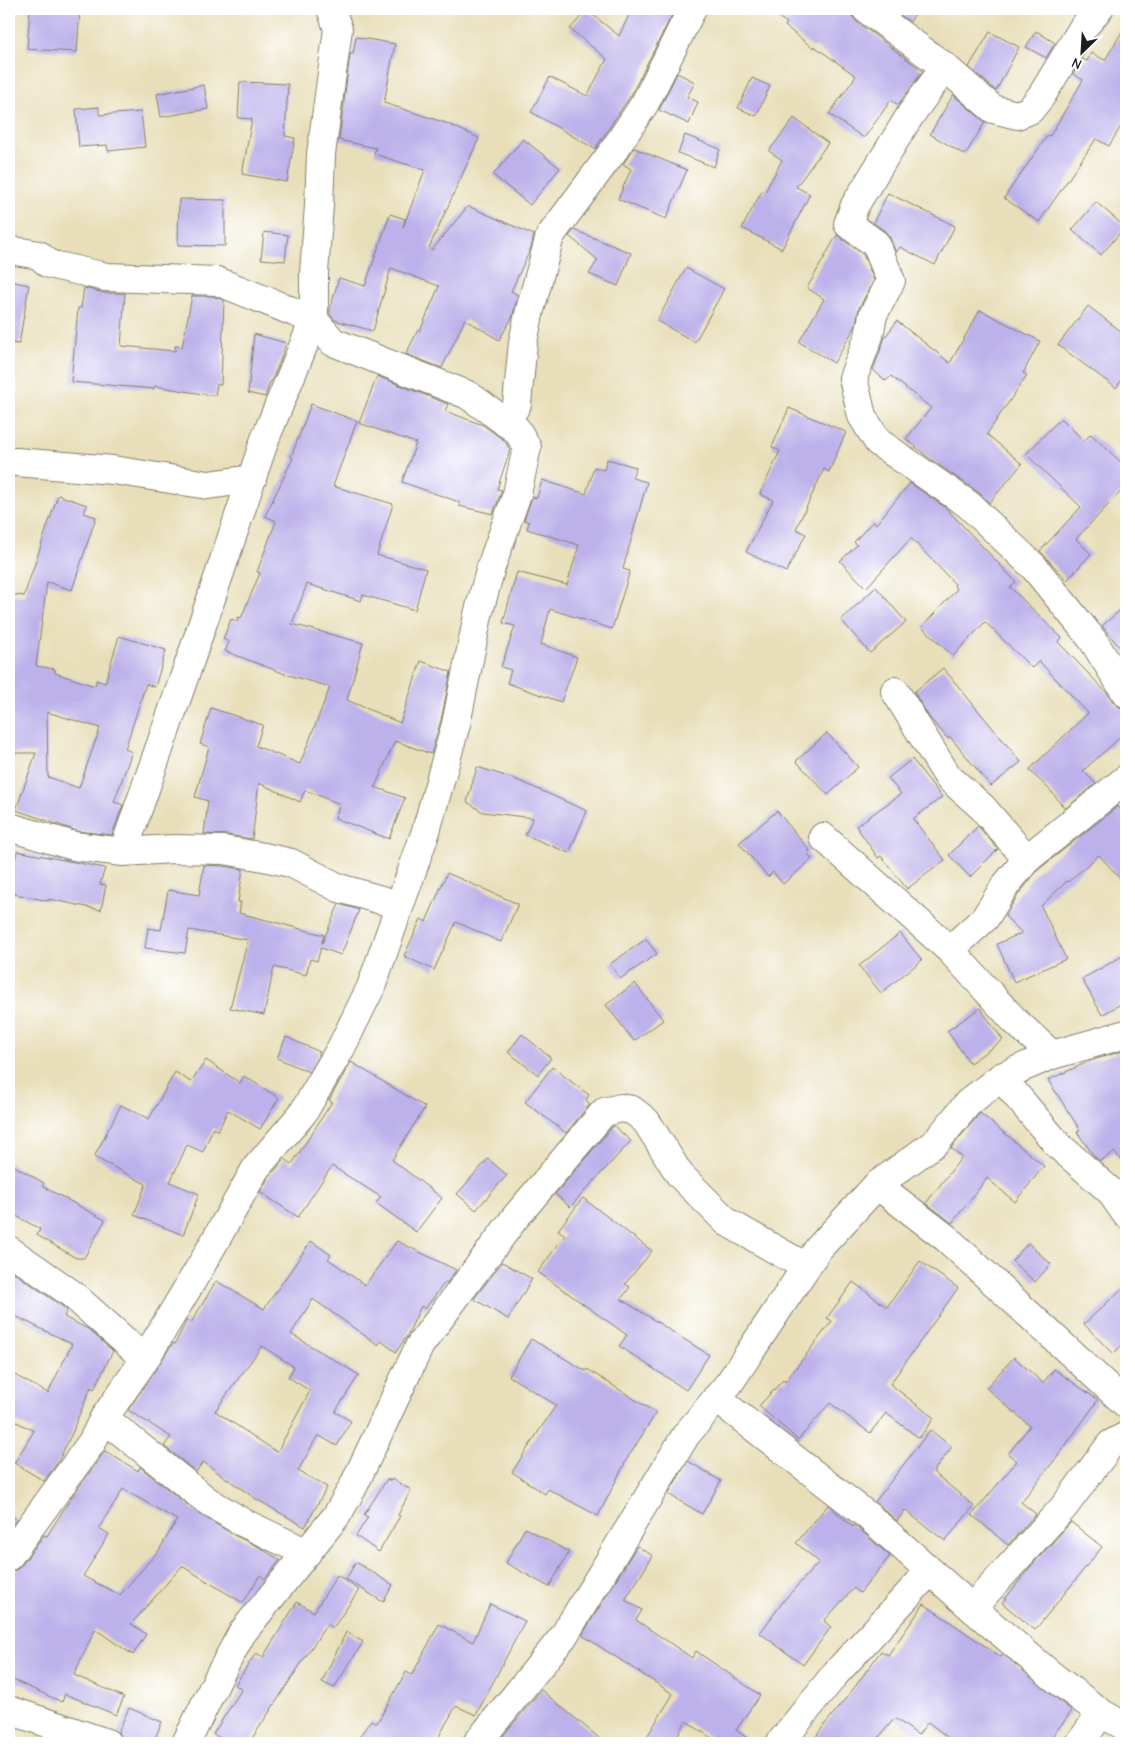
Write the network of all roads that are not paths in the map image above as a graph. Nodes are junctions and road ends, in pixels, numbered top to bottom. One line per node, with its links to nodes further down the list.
1 (331, 9): 7 (street)
2 (692, 9): 8 (street)
3 (866, 9): 5 (street)
4 (1098, 9): 5 (street)
5 (945, 67): 12 (street)
6 (9, 250): 7 (street)
7 (314, 320): 8 (street); 10 (street)
8 (506, 423): 18 (street)
9 (16, 462): 10 (street)
10 (252, 479): 16 (street)
11 (895, 691): 17 (street)
12 (1126, 693)
13 (1126, 779): 17 (street)
14 (9, 827): 16 (street)
15 (823, 837): 19 (street)
16 (123, 852): 18 (street)
17 (1027, 860): 19 (street)
18 (399, 905): 27 (street)
19 (950, 950): 21 (street)
20 (1126, 1034): 21 (street)
21 (1052, 1055): 22 (street)
22 (1001, 1077): 23 (street); 24 (street)
23 (877, 1185): 26 (street); 29 (street)
24 (1126, 1214)
25 (9, 1250): 27 (street)
26 (806, 1267): 28 (street); 32 (street)
27 (145, 1359): 30 (street)
28 (716, 1398): 34 (street); 42 (street)
29 (1126, 1404)
30 (104, 1418): 32 (street); 33 (street)
31 (1126, 1436): 35 (street)
32 (307, 1553): 41 (street)
33 (9, 1556)
34 (930, 1571): 35 (street); 43 (street)
35 (972, 1608): 37 (street)
36 (9, 1710): 39 (street)
37 (1101, 1713): 38 (street); 44 (street)
38 (1126, 1728)
39 (48, 1734): 40 (street)
40 (107, 1743)
41 (186, 1743)
42 (477, 1743)
43 (780, 1743)
44 (1080, 1743)

